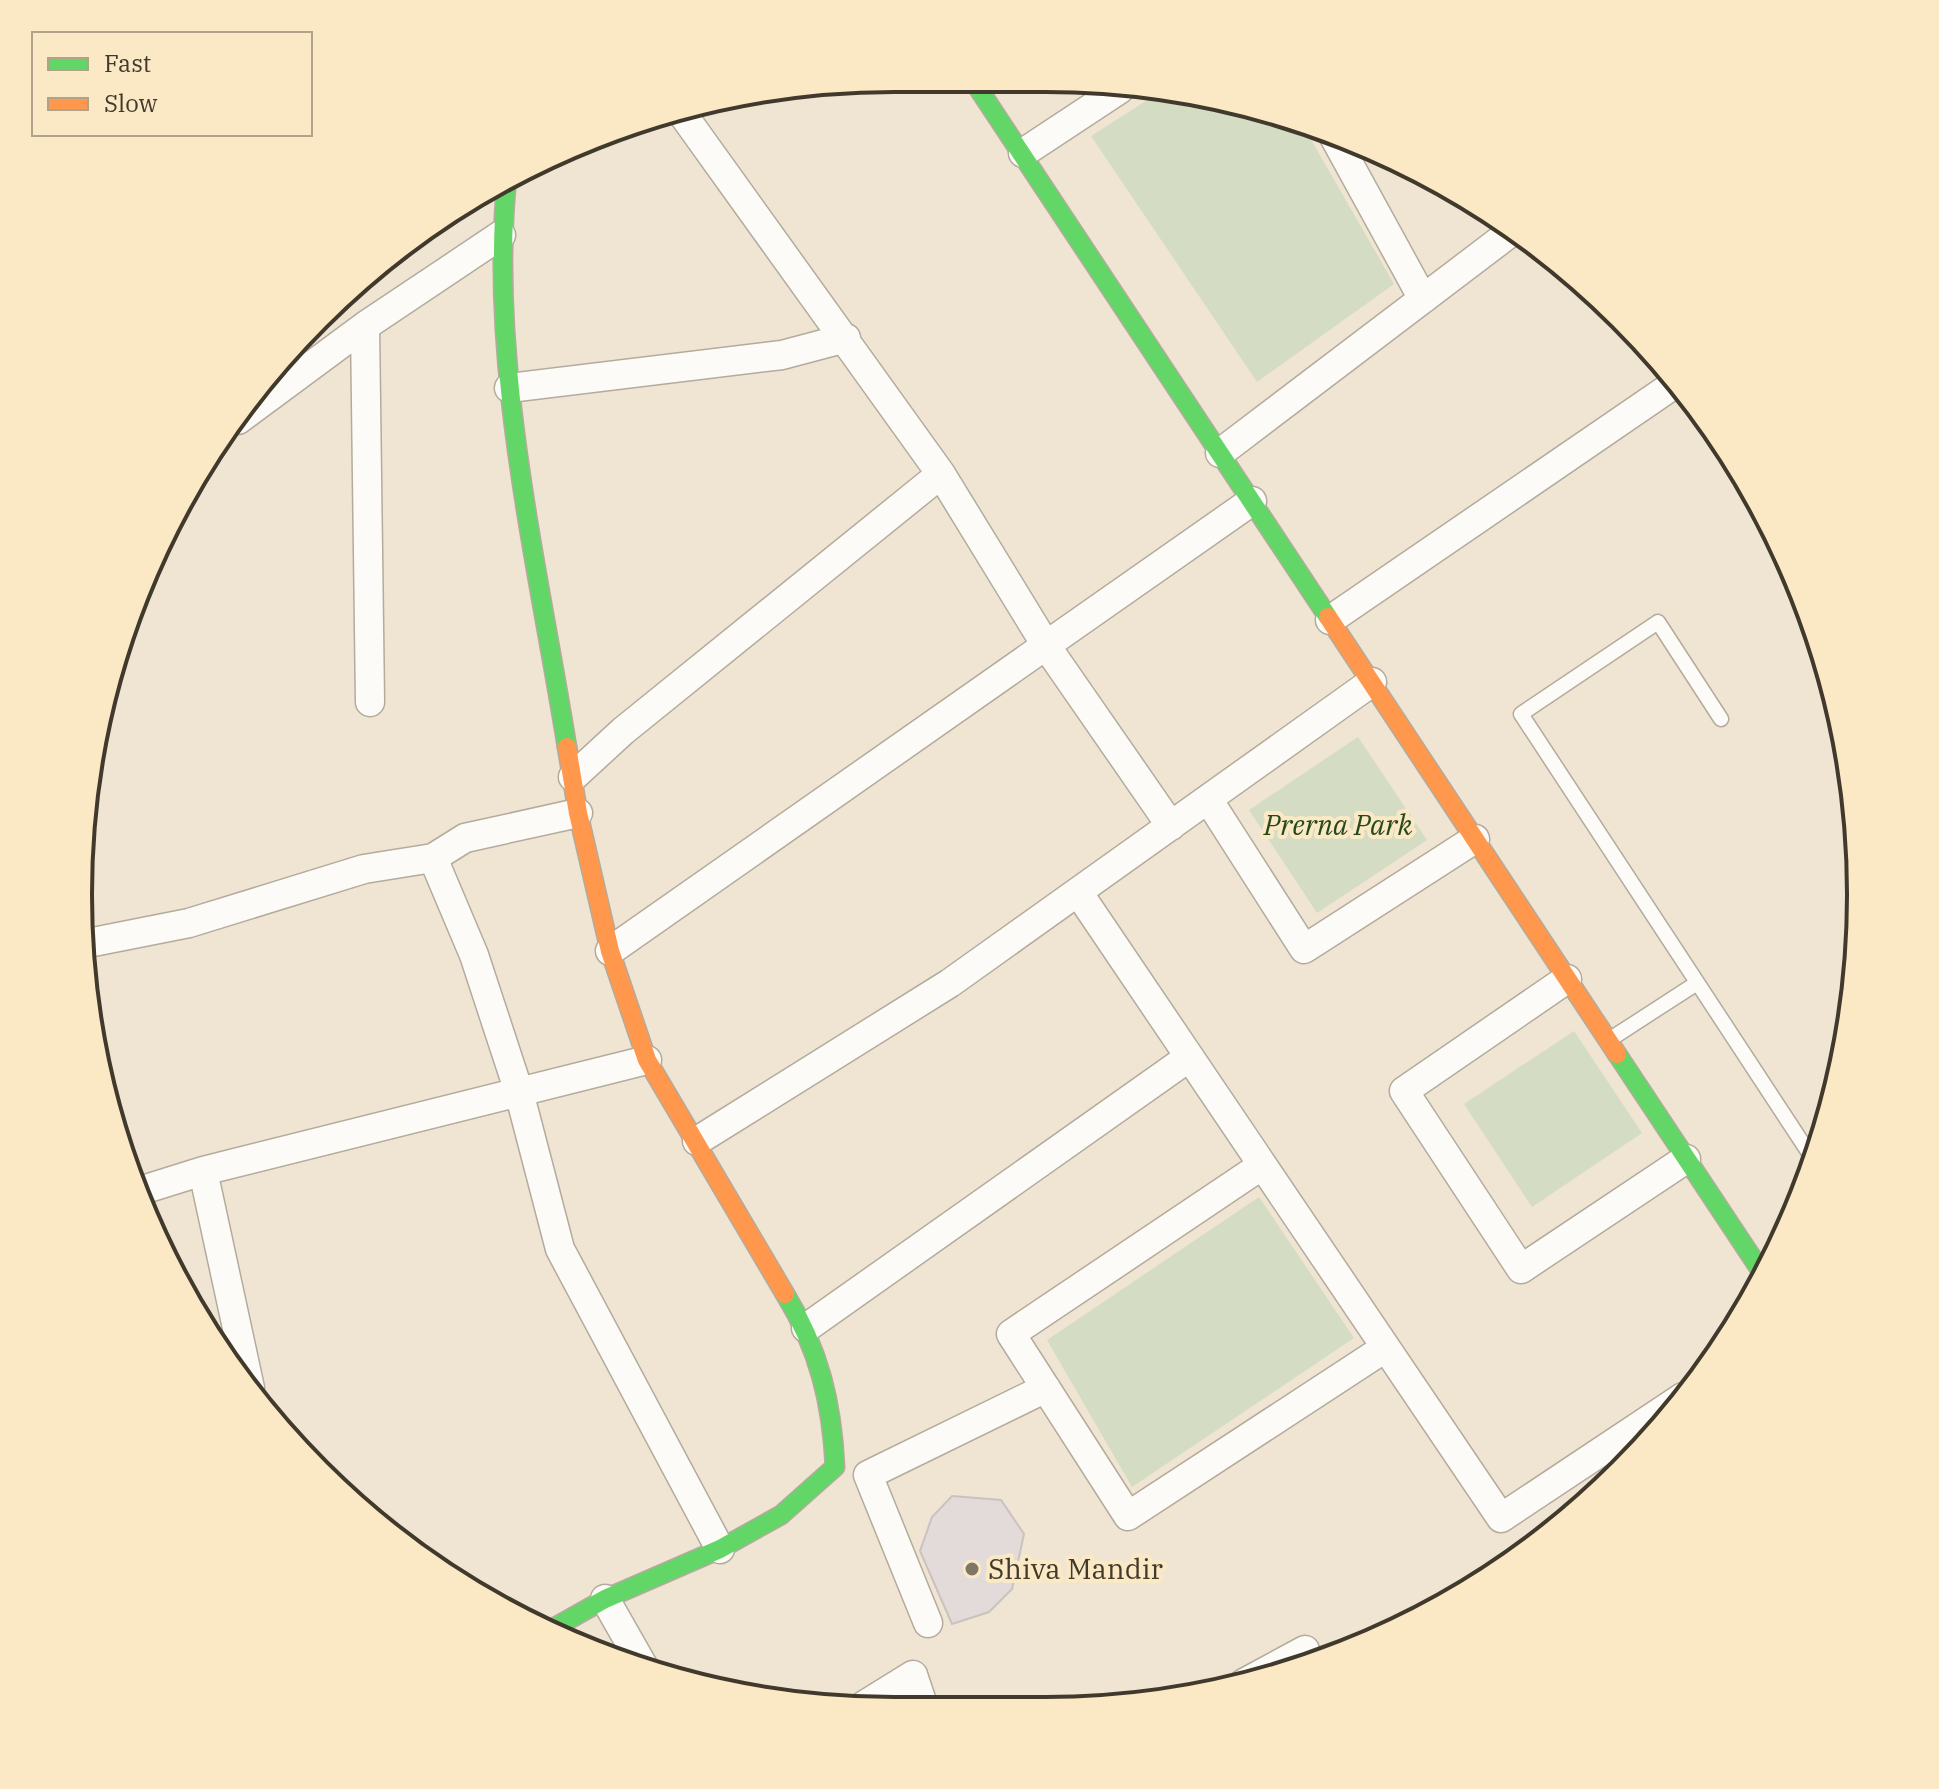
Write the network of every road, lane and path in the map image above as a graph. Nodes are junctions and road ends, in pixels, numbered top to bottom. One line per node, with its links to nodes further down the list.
1 (981, 92): 5 (street)
2 (1110, 95): 5 (street)
3 (686, 119): 11 (street)
4 (1341, 149): 9 (street)
5 (1023, 153): 15 (street)
6 (505, 193): 7 (street)
7 (501, 235): 10 (street); 12 (street)
8 (1504, 237): 9 (street)
9 (1423, 299): 15 (street)
10 (365, 326): 14 (street); 21 (street)
11 (846, 338): 12 (street); 16 (street)
12 (509, 388): 23 (street)
13 (1667, 389): 18 (street)
14 (260, 404)
15 (1220, 453): 17 (street)
16 (941, 474): 19 (street); 23 (street)
17 (1252, 501): 18 (street); 19 (street)
18 (1330, 620): 20 (street)
19 (1047, 647): 26 (street); 31 (street)
20 (1372, 682): 24 (street); 27 (street)
21 (370, 702)
22 (1721, 719): 33 (lane)
23 (573, 777): 25 (street)
24 (1208, 799): 26 (street); 27 (street)
25 (578, 813): 28 (street); 31 (street)
26 (1171, 826): 29 (street)
27 (1475, 839): 32 (street)
28 (433, 858): 30 (street); 37 (street)
29 (1078, 892): 35 (street); 38 (street)
30 (94, 942)
31 (610, 951): 36 (street)
32 (1567, 979): 34 (street); 40 (street)
33 (1697, 983): 34 (lane); 39 (lane)
34 (1608, 1041): 40 (street)
35 (1188, 1058): 41 (street); 45 (street)
36 (647, 1060): 37 (street); 38 (street)
37 (519, 1092): 42 (street); 50 (street)
38 (697, 1141): 45 (street)
39 (1805, 1148)
40 (1686, 1159): 44 (street)
41 (1261, 1166): 46 (street); 48 (street)
42 (203, 1171): 43 (street); 47 (street)
43 (148, 1188)
44 (1756, 1264)
45 (806, 1328): 50 (street)
46 (1385, 1348): 48 (street); 49 (street)
47 (244, 1364)
48 (1046, 1388): 52 (street)
49 (1654, 1416)
50 (720, 1549): 51 (street)
51 (605, 1599): 53 (street); 55 (street)
52 (928, 1623)
53 (561, 1624)
54 (1305, 1650): 56 (street)
55 (636, 1654)
56 (1291, 1657)
57 (878, 1696): 58 (street)
58 (920, 1697)

